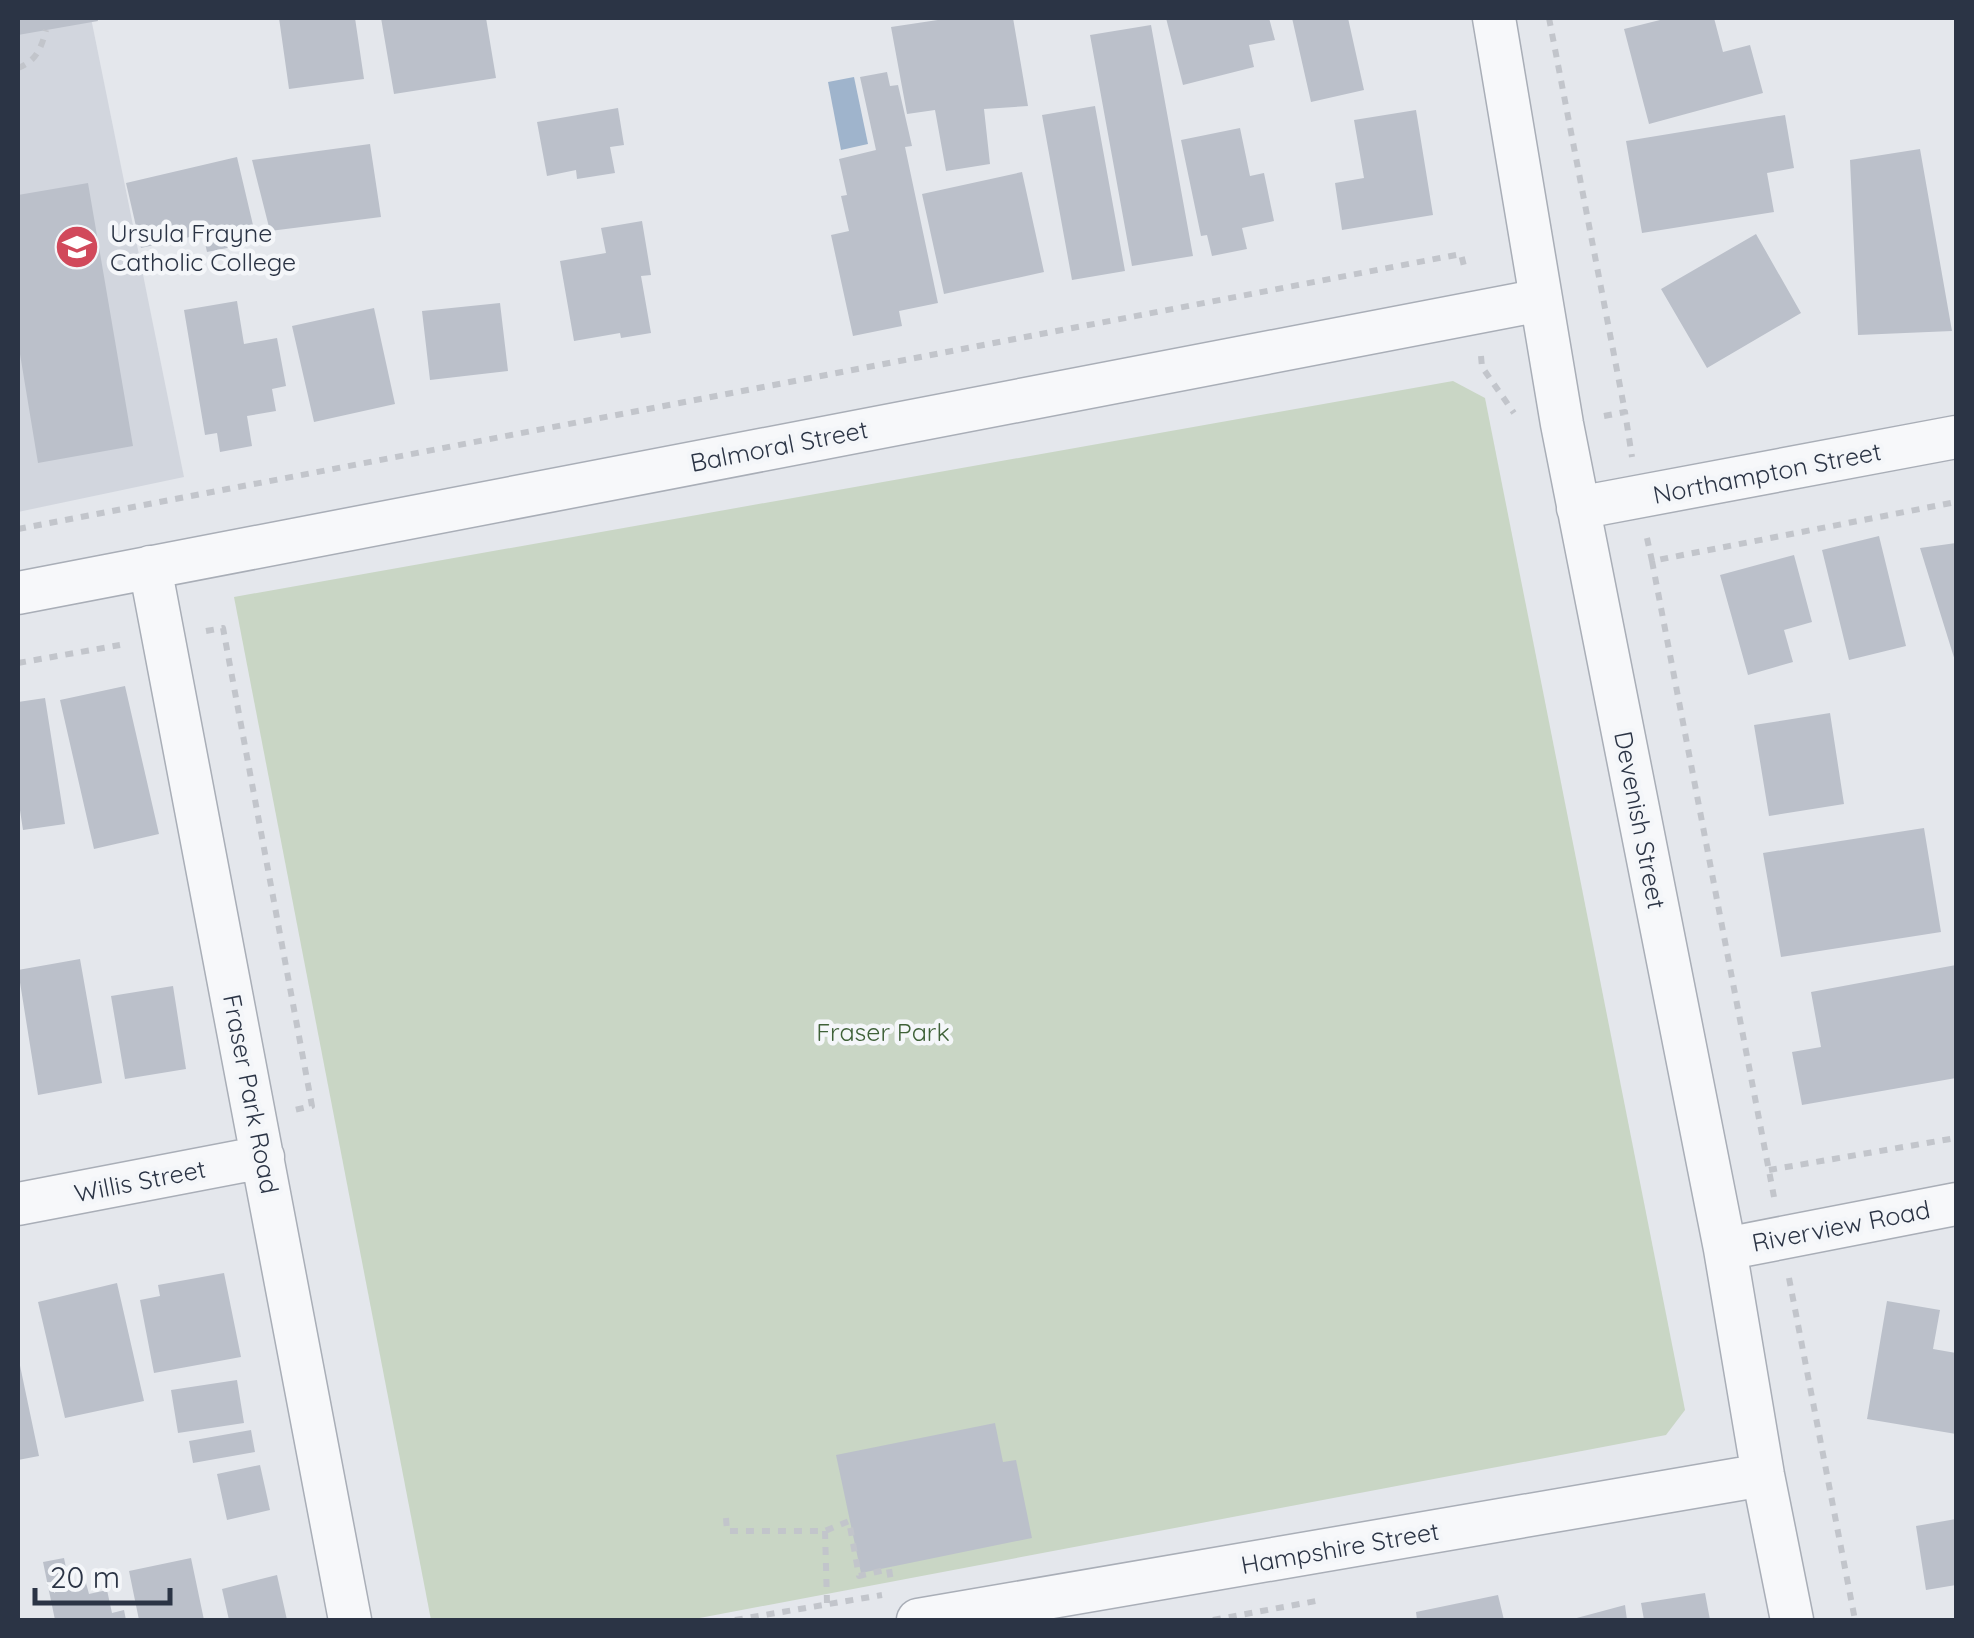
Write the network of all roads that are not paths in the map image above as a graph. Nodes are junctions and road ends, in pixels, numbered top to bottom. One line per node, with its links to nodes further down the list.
1 (1494, 18): 2 (street, Devenish Street)
2 (1541, 300): 4 (street, Devenish Street); 5 (street, Balmoral Street)
3 (1956, 437): 4 (street, Northampton Street)
4 (1578, 508): 10 (street, Devenish Street)
5 (150, 568): 6 (street, Balmoral Street); 7 (street, Fraser Park Road)
6 (18, 593)
7 (263, 1157): 8 (street, Willis Street); 13 (street, Fraser Park Road)
8 (18, 1204)
9 (1956, 1204): 10 (street, Riverview Road)
10 (1725, 1248): 11 (street, Devenish Street)
11 (1763, 1475): 12 (street, Hampshire Street); 14 (street, Devenish Street)
12 (906, 1607)
13 (350, 1620)
14 (1792, 1620)

